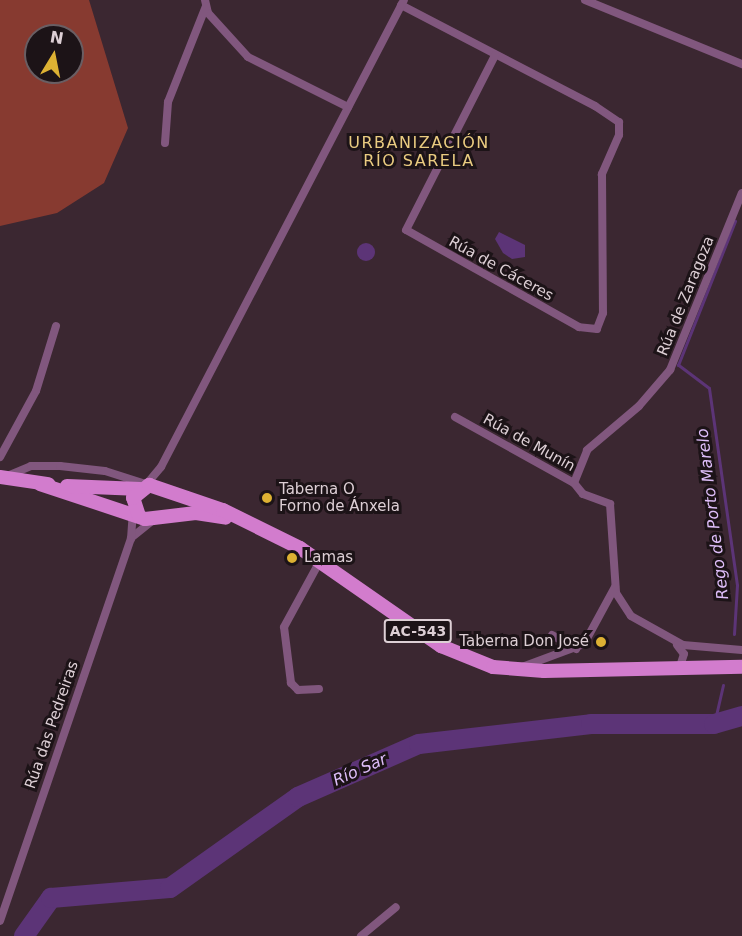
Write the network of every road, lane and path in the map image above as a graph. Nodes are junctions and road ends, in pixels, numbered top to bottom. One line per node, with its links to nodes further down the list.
1 (585, 0): 5 (street)
2 (205, 3): 6 (street); 7 (street)
3 (402, 3): 4 (street); 6 (street)
4 (495, 55): 4 (street, Rúa de Cáceres)
5 (742, 64)
6 (348, 107): 12 (street)
7 (165, 143)
8 (742, 193): 14 (street, Rúa de Zaragoza)
9 (56, 326): 11 (street)
10 (455, 417): 14 (street, Rúa de Munín)
11 (0, 457)
12 (161, 467): 16 (street); 16 (street)
13 (1, 478): 15 (main road, AC-543); 16 (street)
14 (574, 483): 22 (street, Rúa de Munín)
15 (39, 484): 16 (main road, AC-543); 17 (main road, AC-543)
16 (155, 488): 17 (main road); 18 (main road); 19 (main road, AC-543)
17 (133, 513): 18 (main road, AC-543); 20 (street, Rúa das Pedreiras)
18 (157, 518): 19 (main road, AC-543); 20 (street)
19 (260, 526): 21 (main road, AC-543)
20 (130, 539): 34 (street, Rúa das Pedreiras)
21 (320, 561): 31 (main road, AC-543); 32 (street)
22 (615, 587): 24 (street, Rúa de Munín); 25 (street, Rúa de Munín)
23 (552, 634): 25 (street)
24 (674, 642): 26 (street, Rúa de Munín); 28 (street)
25 (576, 649): 31 (street)
26 (742, 650)
27 (742, 659): 28 (main road, AC-543)
28 (681, 663): 30 (main road, AC-543)
29 (742, 667): 30 (main road, AC-543)
30 (642, 668): 31 (main road, AC-543)
31 (514, 670)
32 (319, 689)
33 (396, 908): 35 (street)
34 (0, 921)
35 (361, 936)

